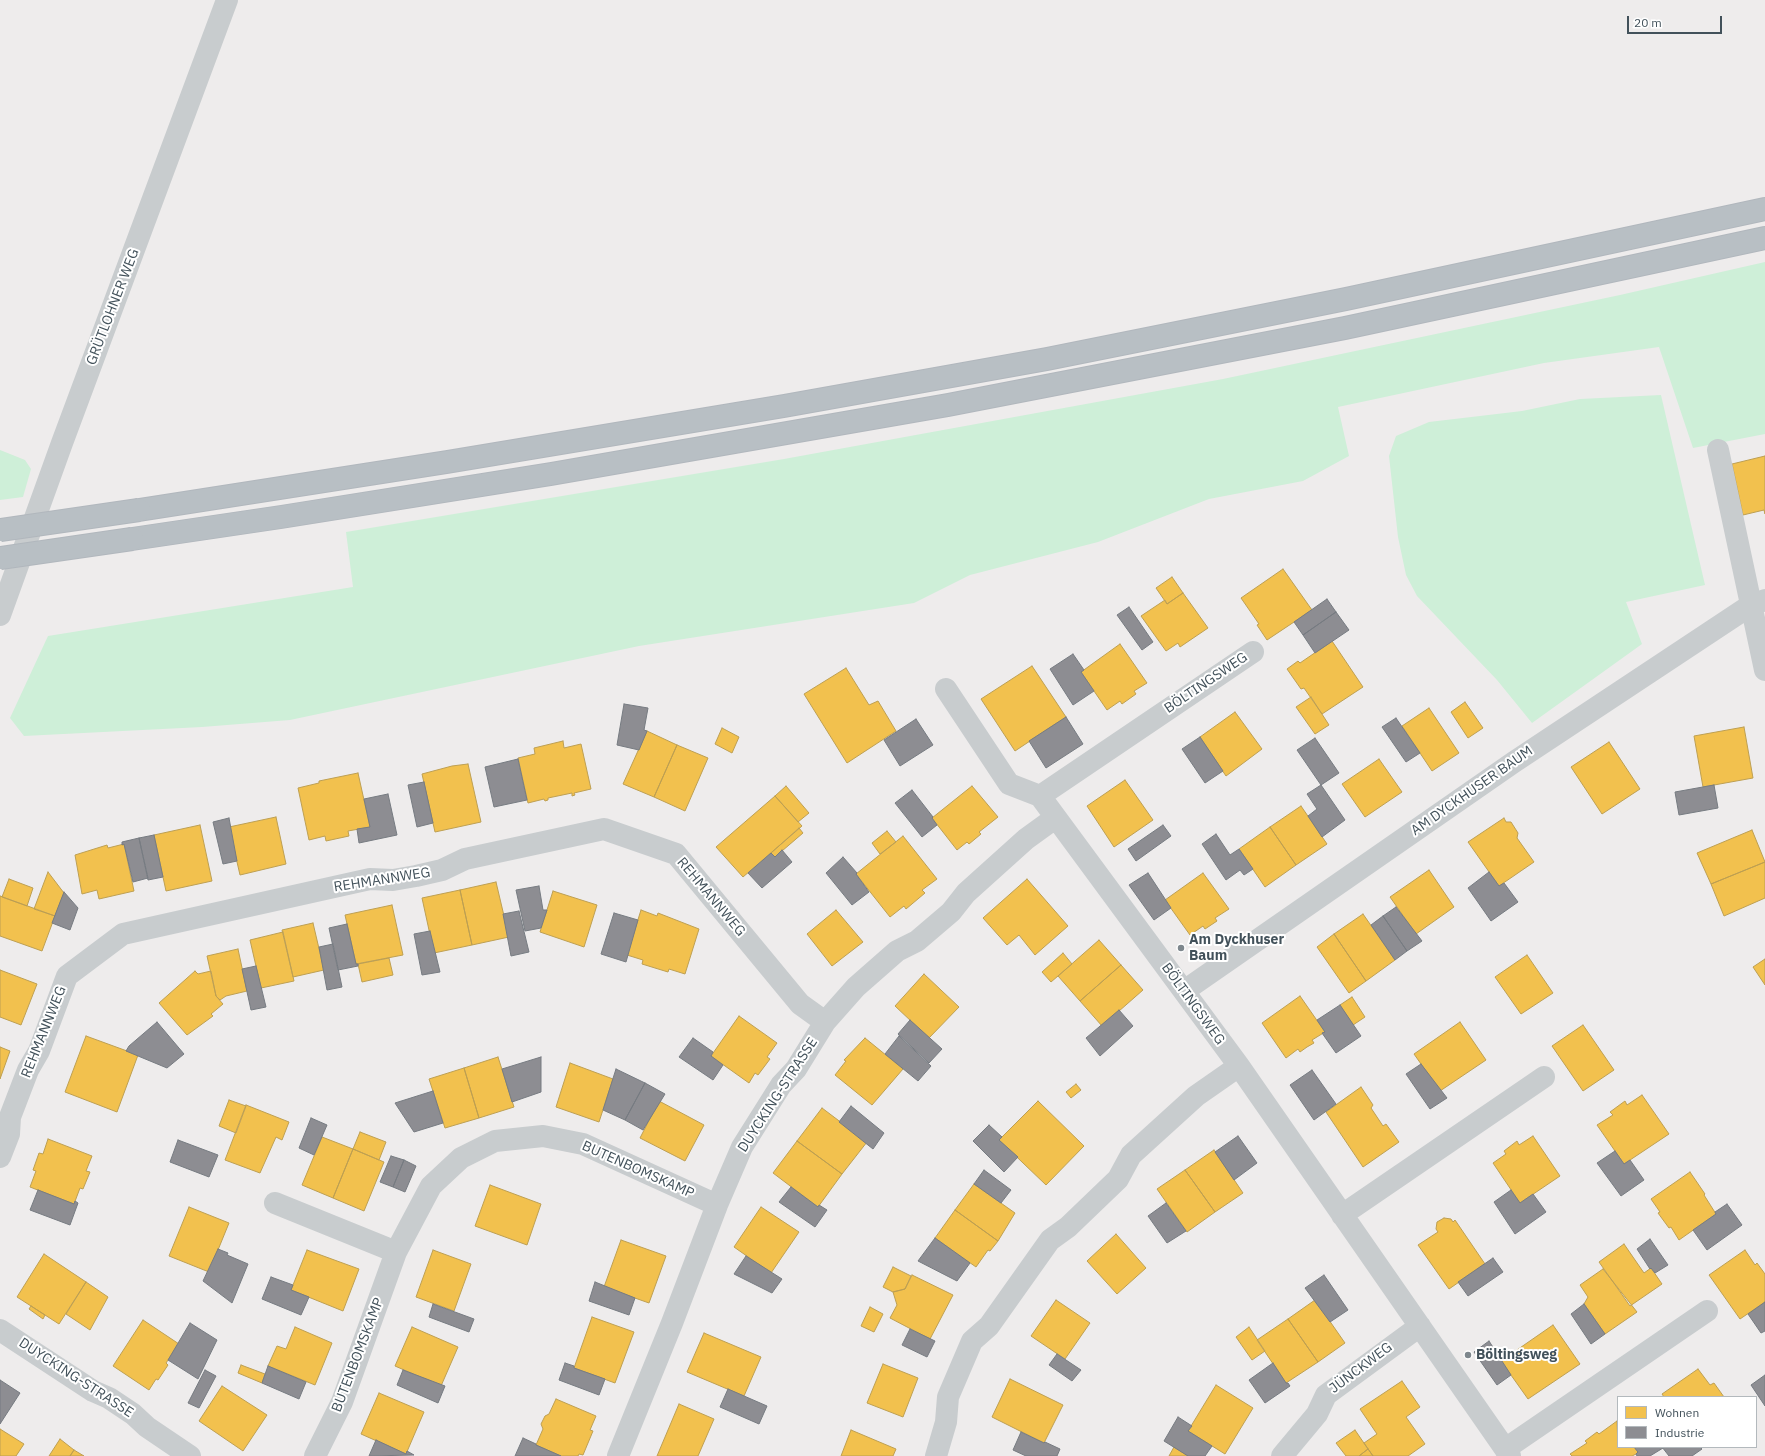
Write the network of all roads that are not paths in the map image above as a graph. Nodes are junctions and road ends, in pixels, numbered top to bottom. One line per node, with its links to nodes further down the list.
1 (228, 0): 8 (street, GRÜTLOHNER WEG)
2 (1765, 210): 5 (highway, bridge)
3 (1765, 238): 6 (highway, bridge)
4 (1718, 450): 7 (street)
5 (0, 530)
6 (0, 558)
7 (1758, 602): 10 (street); 14 (street, AM DYCKHUSER BAUM)
8 (0, 615)
9 (1253, 652): 12 (street, BÖLTINGSWEG)
10 (1765, 670)
11 (946, 689): 12 (street)
12 (1040, 796): 13 (street, BÖLTINGSWEG)
13 (1055, 818): 14 (street, BÖLTINGSWEG); 15 (street, DUYCKING-STRASSE)
14 (1184, 991): 16 (street, BÖLTINGSWEG)
15 (824, 1022): 18 (street, REHMANNWEG); 20 (street, DUYCKING-STRASSE)
16 (1239, 1066): 21 (street, BÖLTINGSWEG); 30 (street)
17 (1544, 1077): 21 (street)
18 (0, 1157)
19 (274, 1203): 22 (street)
20 (717, 1205): 22 (street, BUTENBOMSKAMP); 29 (street, DUYCKING-STRASSE)
21 (1342, 1215): 24 (street, BÖLTINGSWEG)
22 (396, 1252): 28 (street, BUTENBOMSKAMP)
23 (1707, 1310): 26 (street, BÖLTINGSWEG)
24 (1420, 1326): 26 (street, BÖLTINGSWEG); 31 (street, JÜNCKWEG)
25 (0, 1330): 27 (street, DUYCKING-STRASSE)
26 (1508, 1452)
27 (190, 1456)
28 (315, 1456)
29 (618, 1456)
30 (936, 1456)
31 (1282, 1456)

